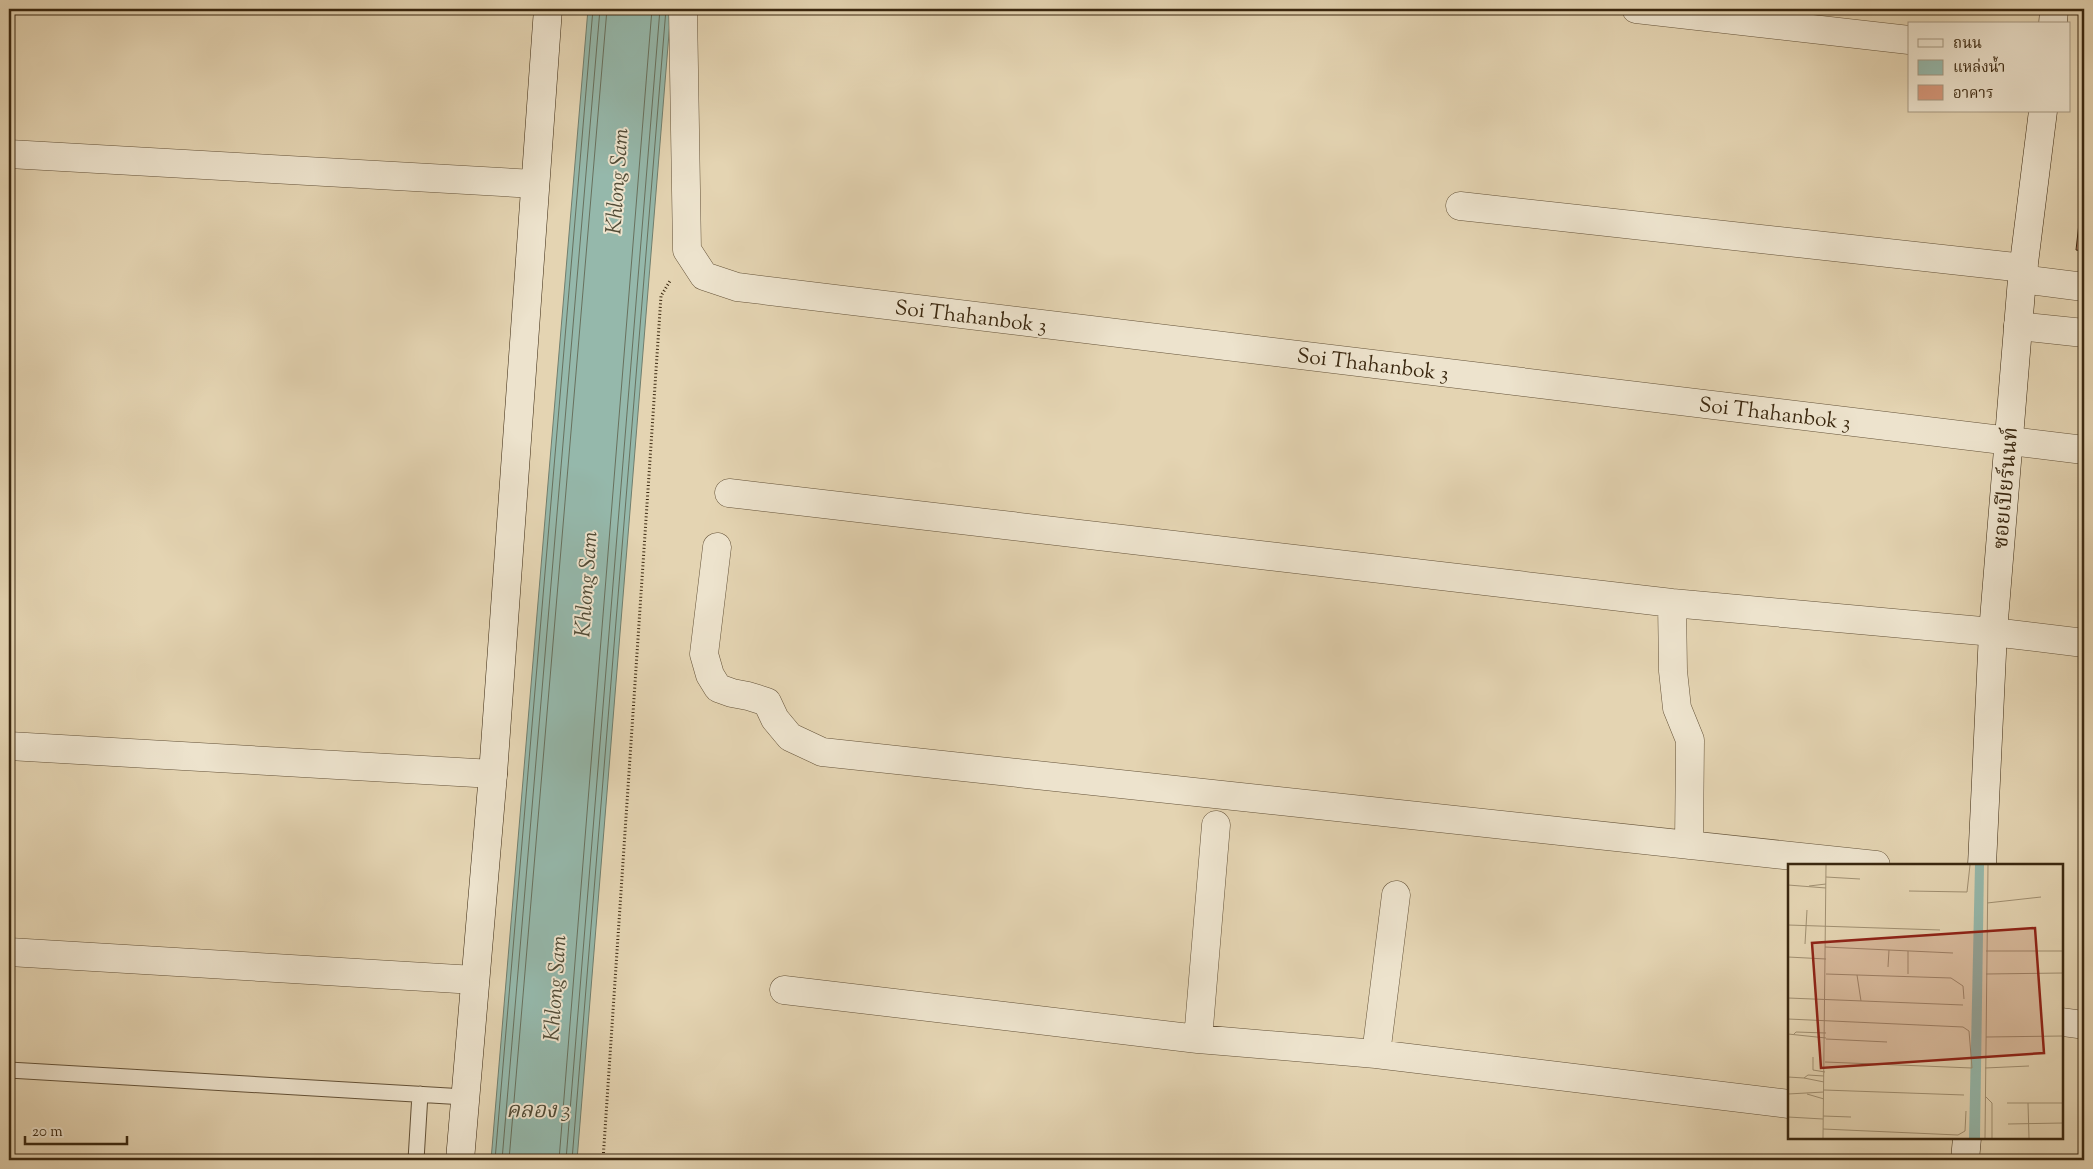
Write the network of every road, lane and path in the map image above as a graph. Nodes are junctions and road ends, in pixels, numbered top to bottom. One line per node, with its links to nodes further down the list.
1 (548, 9): 9 (street)
2 (683, 9): 11 (street)
3 (1636, 9): 6 (street)
4 (2054, 9): 5 (street)
5 (2053, 22)
6 (1908, 40)
7 (2043, 112): 12 (street, ซอยเปียร์นนท์)
8 (9, 154): 9 (street)
9 (535, 184): 24 (street)
10 (1460, 206): 12 (street)
11 (687, 250): 16 (street, Soi Thahanbok 3); 44 (path)
12 (2023, 273): 13 (street); 14 (street, ซอยเปียร์นนท์)
13 (2084, 286)
14 (2018, 326): 15 (street); 16 (street, ซอยเปียร์นนท์)
15 (2084, 334)
16 (2009, 441): 17 (street, Soi Thahanbok 3); 21 (street, ซอยเปียร์นนท์)
17 (2084, 450)
18 (729, 493): 20 (street)
19 (717, 547): 26 (street)
20 (1672, 603): 21 (street); 26 (street)
21 (1993, 632): 22 (street); 28 (street, ซอยเปียร์นนท์)
22 (2084, 643)
23 (9, 746): 24 (street)
24 (493, 774): 31 (street)
25 (1216, 825): 35 (street)
26 (1689, 845): 27 (street)
27 (1867, 864)
28 (1982, 864)
29 (1396, 895): 36 (street)
30 (9, 952): 31 (street)
31 (475, 980): 39 (street)
32 (784, 990): 35 (street)
33 (2063, 1022): 34 (street)
34 (2084, 1025)
35 (1198, 1039): 36 (street)
36 (1376, 1054): 40 (street)
37 (9, 1070): 38 (lane)
38 (420, 1094): 39 (lane); 42 (lane)
39 (465, 1097): 43 (street)
40 (1788, 1104)
41 (1967, 1139): 45 (street)
42 (416, 1160)
43 (460, 1160)
44 (603, 1160)
45 (1965, 1160)

